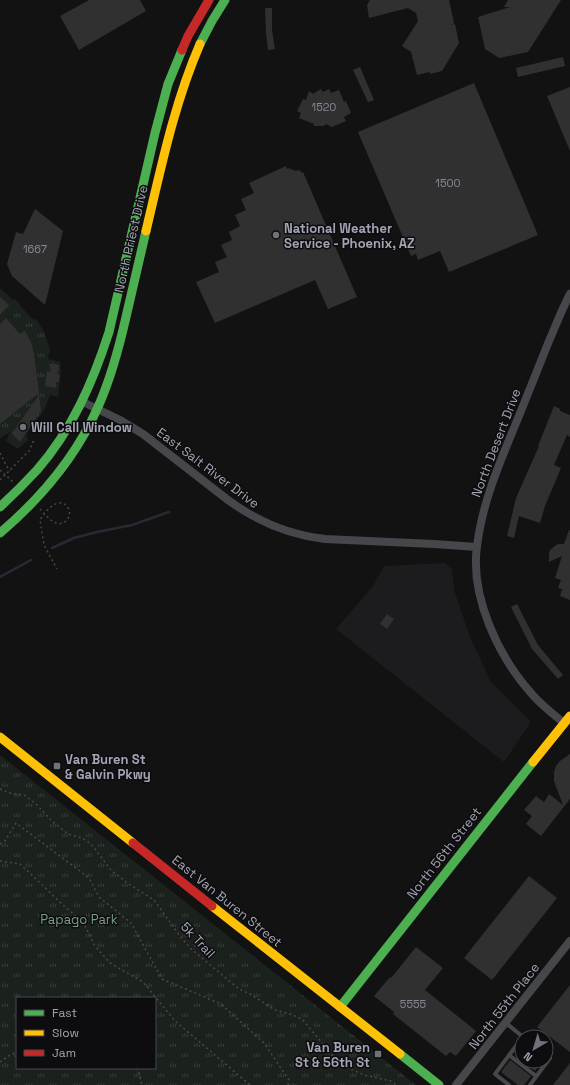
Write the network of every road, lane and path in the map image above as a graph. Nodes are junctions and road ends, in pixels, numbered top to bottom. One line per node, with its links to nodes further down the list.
1 (209, 0): 4 (main road, North Priest Drive)
2 (225, 0): 5 (main road, North Priest Drive)
3 (570, 294): 13 (street, North Desert Drive)
4 (83, 402): 5 (street, East Salt River Drive); 10 (main road, North Priest Drive)
5 (98, 409): 12 (main road, North Priest Drive); 13 (street, East Salt River Drive)
6 (34, 440): 8 (path)
7 (0, 452): 8 (path)
8 (10, 470): 9 (path)
9 (0, 480)
10 (0, 507)
11 (53, 521): 14 (path)
12 (0, 533)
13 (477, 547): 15 (street, North Desert Drive)
14 (57, 569)
15 (567, 720): 23 (main road, North 56th Street)
16 (0, 737): 23 (main road, East Van Buren Street)
17 (0, 789): 36 (path, 5k Trail)
18 (0, 844): 35 (path)
19 (0, 861): 21 (path)
20 (570, 941): 24 (street, North 55th Place)
21 (155, 997)
22 (156, 998): 34 (path)
23 (340, 1007): 37 (main road, East Van Buren Street)
24 (506, 1023): 25 (lane); 38 (street, North 55th Place)
25 (514, 1030)
26 (514, 1048): 28 (lane)
27 (16, 1052): 29 (path)
28 (509, 1055): 32 (lane); 39 (lane)
29 (0, 1062)
30 (137, 1069): 33 (path)
31 (541, 1069): 32 (lane)
32 (536, 1076): 40 (lane)
33 (142, 1085)
34 (250, 1085)
35 (288, 1085)
36 (396, 1085)
37 (439, 1085)
38 (456, 1085)
39 (509, 1085)
40 (530, 1085)

